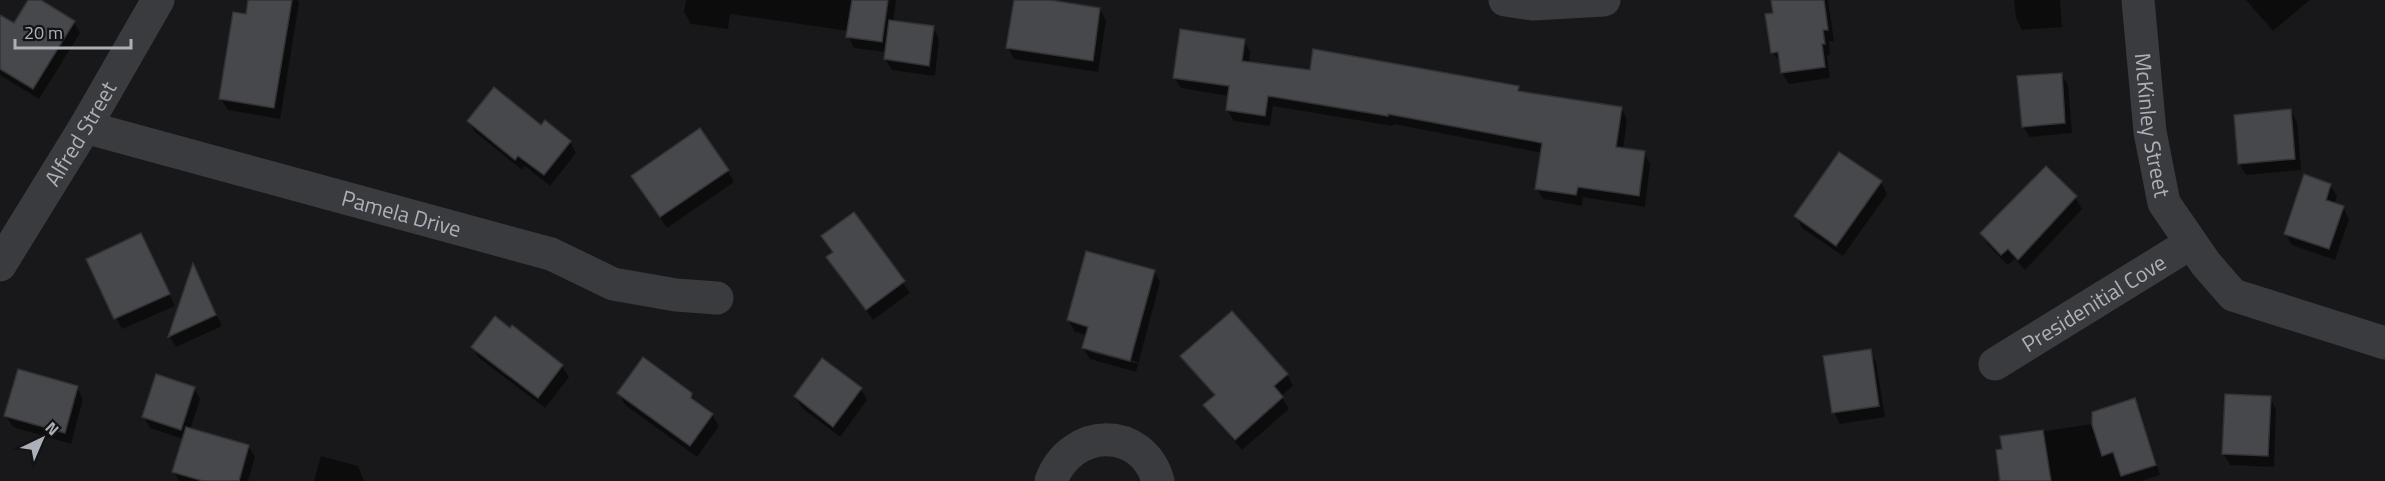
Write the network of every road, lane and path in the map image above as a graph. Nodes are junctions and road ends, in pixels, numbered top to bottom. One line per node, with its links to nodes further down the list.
1 (158, 0): 5 (street, Alfred Street)
2 (1505, 0): 3 (street)
3 (1604, 0)
4 (2138, 0): 6 (street, McKinley Street)
5 (85, 127): 7 (street, Alfred Street); 8 (street, Pamela Drive)
6 (2191, 243): 9 (street, McKinley Street); 10 (street, Presidenitial Cove)
7 (0, 265)
8 (717, 298)
9 (2385, 343)
10 (1995, 364)
11 (1051, 481): 12 (street)
12 (1158, 481)

